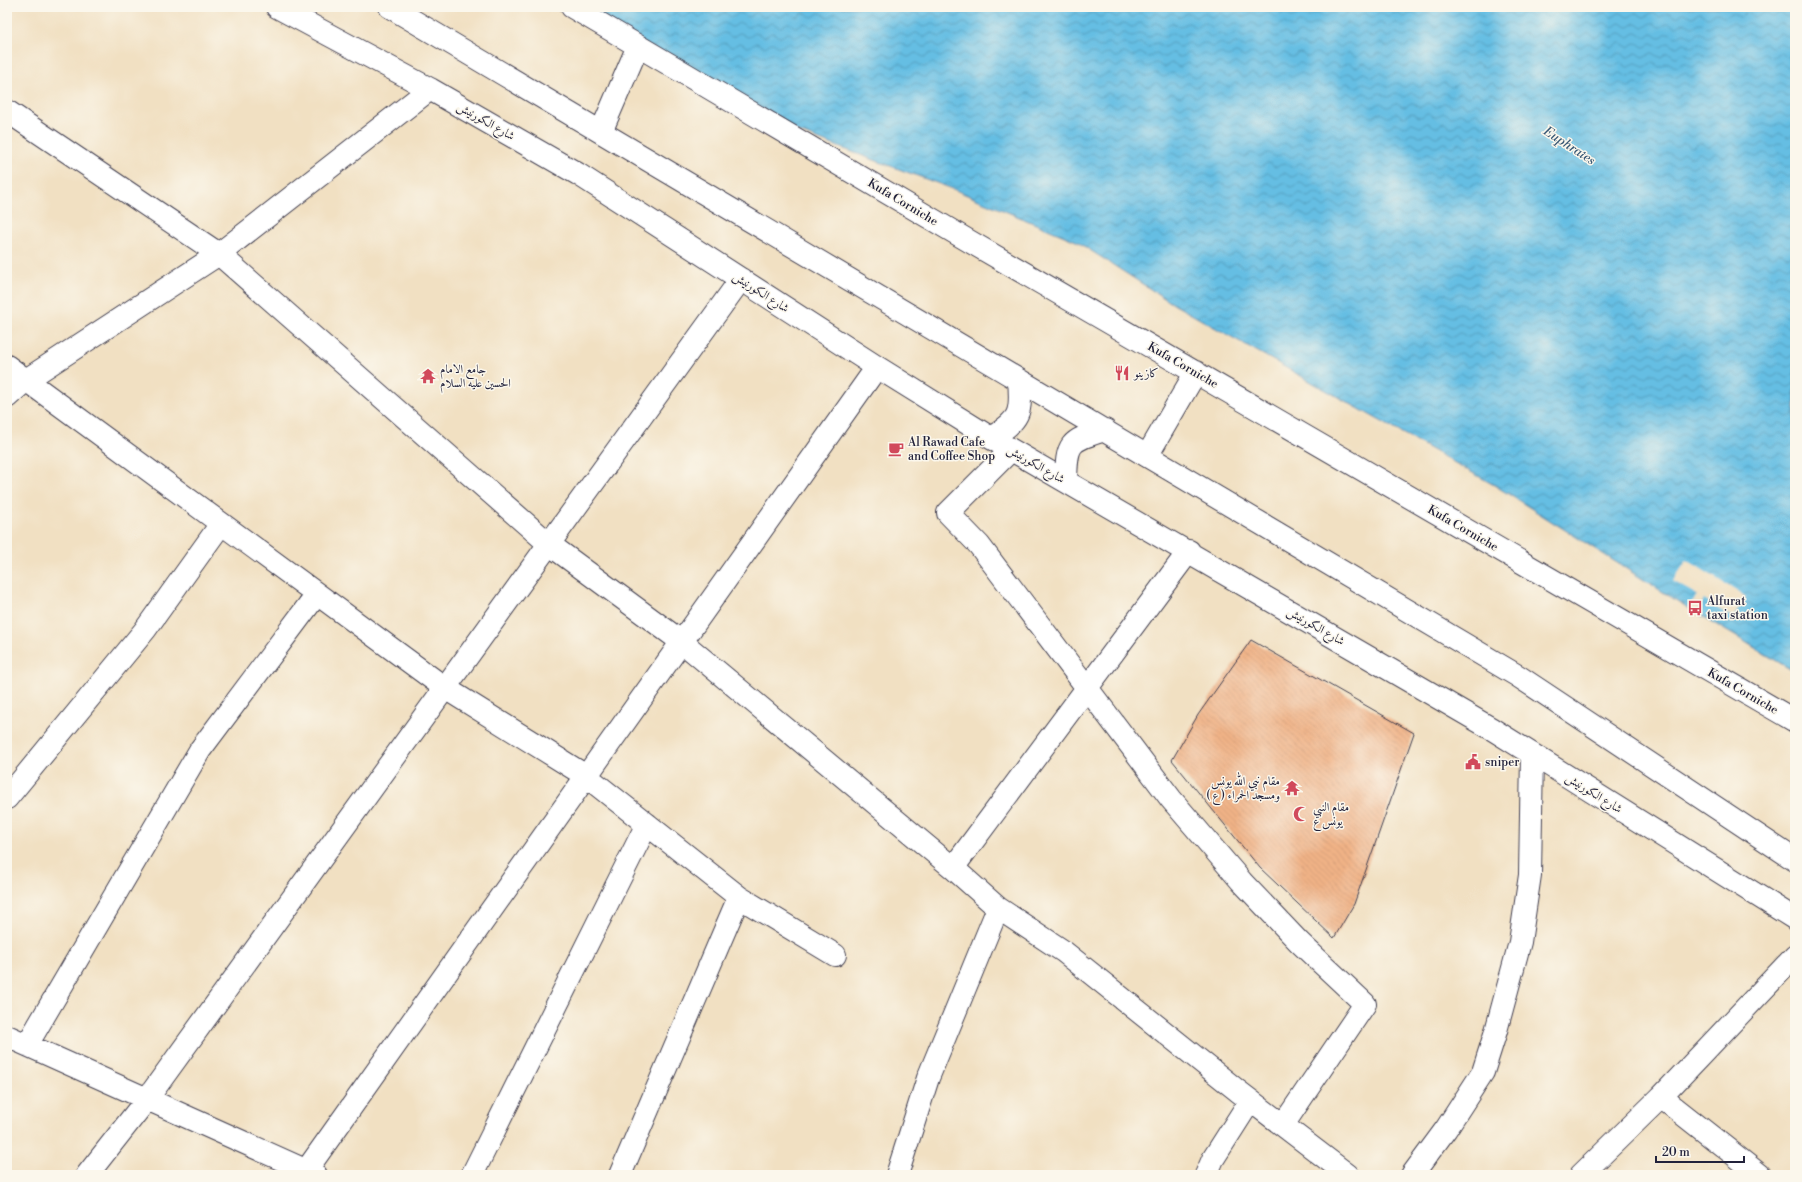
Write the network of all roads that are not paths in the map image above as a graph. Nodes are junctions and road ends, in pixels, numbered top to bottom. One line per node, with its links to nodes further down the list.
1 (277, 7): 5 (street, شارع الكورنيش)
2 (390, 7): 7 (street)
3 (572, 7): 4 (street, Kufa Corniche)
4 (638, 46): 7 (street); 12 (street, Kufa Corniche)
5 (430, 89): 8 (street); 9 (street, شارع الكورنيش)
6 (7, 111): 8 (street)
7 (601, 132): 14 (street)
8 (219, 254): 13 (street); 22 (street)
9 (741, 279): 11 (street, شارع الكورنيش); 22 (street)
10 (7, 366): 13 (street)
11 (876, 367): 17 (street, شارع الكورنيش); 25 (street)
12 (1196, 372): 19 (street); 28 (street, Kufa Corniche)
13 (26, 380): 15 (street); 21 (street)
14 (1019, 380): 16 (street); 17 (street)
15 (7, 397)
16 (1105, 430): 19 (street); 20 (street)
17 (991, 438): 18 (street, شارع الكورنيش)
18 (1011, 450): 20 (street, شارع الكورنيش); 27 (street)
19 (1147, 456): 33 (street)
20 (1066, 481): 23 (street, شارع الكورنيش)
21 (221, 524): 24 (street); 31 (street)
22 (549, 544): 25 (street); 26 (street)
23 (1188, 551): 27 (street); 29 (street, شارع الكورنيش)
24 (317, 594): 26 (street); 41 (street)
25 (682, 642): 30 (street); 34 (street)
26 (445, 688): 30 (street); 43 (street)
27 (1087, 688): 34 (street); 45 (street)
28 (1795, 720)
29 (1532, 754): 37 (street, شارع الكورنيش); 53 (street)
30 (586, 776): 32 (street); 46 (street)
31 (7, 798)
32 (647, 824): 35 (street); 48 (street)
33 (1795, 860)
34 (952, 868): 36 (street)
35 (739, 897): 38 (street); 49 (street)
36 (998, 908): 44 (street); 50 (street)
37 (1795, 919)
38 (835, 955)
39 (1795, 956): 42 (street)
40 (7, 1036): 41 (street)
41 (27, 1046): 43 (street)
42 (1661, 1097): 54 (street); 55 (street)
43 (147, 1099): 46 (street); 47 (street)
44 (1250, 1101): 45 (street); 51 (street)
45 (1283, 1125): 52 (street)
46 (309, 1174)
47 (87, 1175)
48 (472, 1175)
49 (620, 1175)
50 (897, 1175)
51 (1206, 1175)
52 (1348, 1175)
53 (1412, 1175)
54 (1581, 1175)
55 (1760, 1175)

